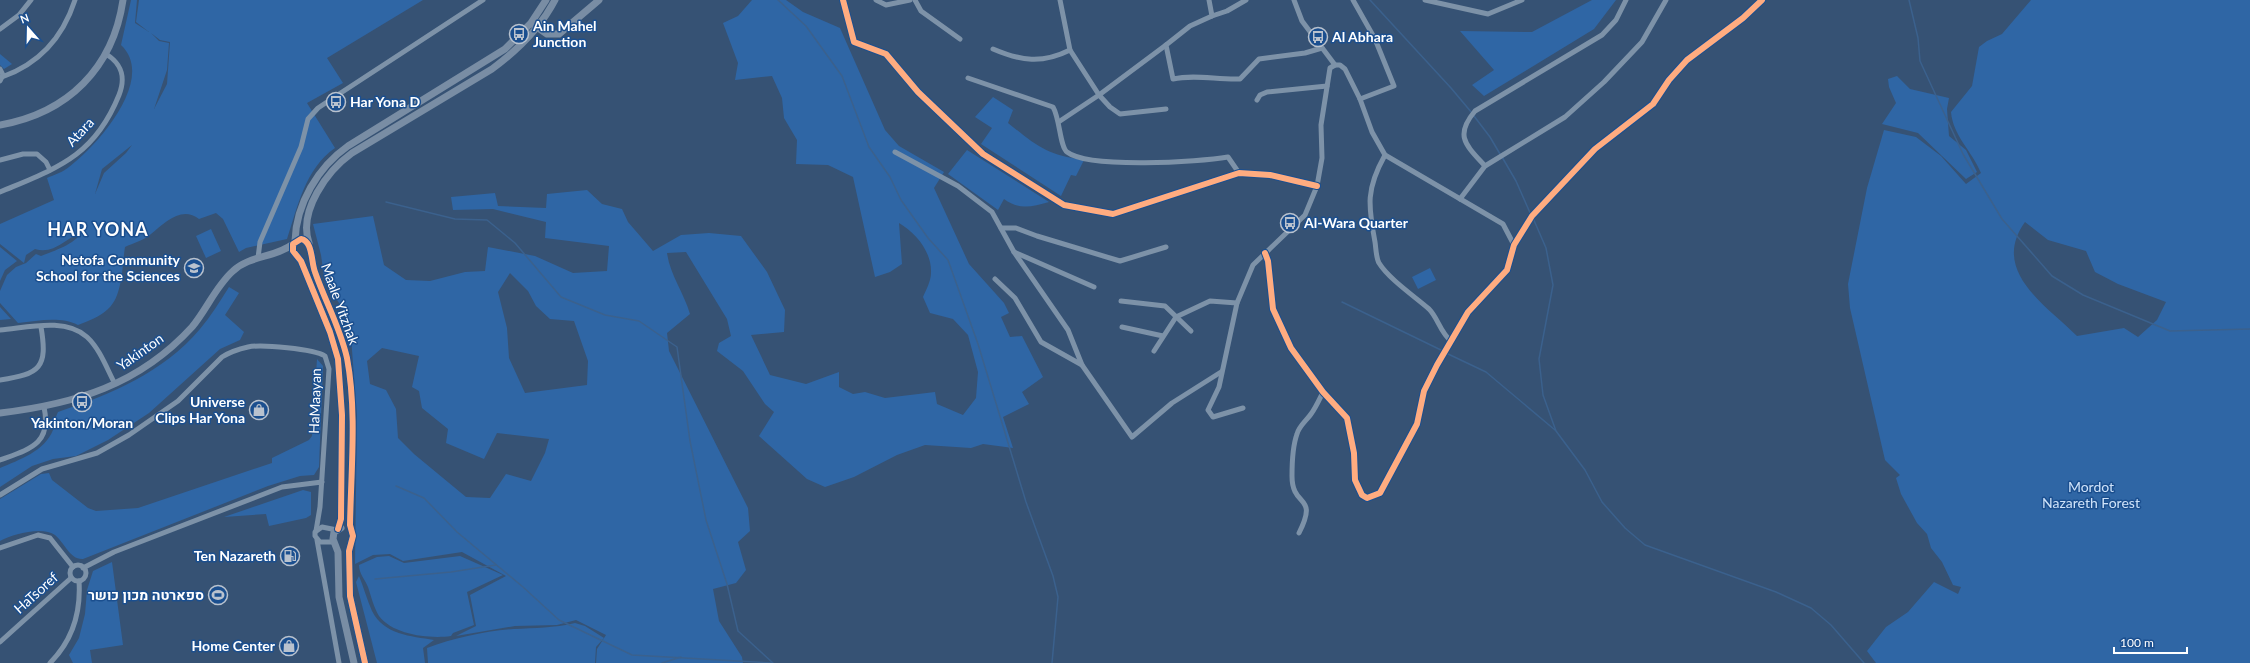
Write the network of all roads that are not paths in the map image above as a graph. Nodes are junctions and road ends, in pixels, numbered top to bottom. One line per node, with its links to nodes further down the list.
1 (31, 0): 25 (street)
2 (75, 0): 35 (street)
3 (123, 0): 31 (street)
4 (483, 0): 60 (street)
5 (546, 0): 23 (street)
6 (555, 0): 24 (street, Maale Yitzhak)
7 (599, 0): 24 (street)
8 (843, 0): 48 (street)
9 (876, 0): 10 (street)
10 (910, 0)
11 (916, 0): 26 (street)
12 (1060, 0): 30 (street)
13 (1210, 0): 22 (street)
14 (1246, 0): 22 (street)
15 (1294, 0): 28 (street)
16 (1353, 0): 38 (street)
17 (1425, 0): 18 (street)
18 (1522, 0)
19 (1626, 0): 46 (street)
20 (1666, 0): 46 (street)
21 (1762, 0): 54 (street)
22 (1212, 16): 27 (street)
23 (531, 23): 24 (street); 53 (street)
24 (538, 28): 56 (street, Maale Yitzhak)
25 (0, 29)
26 (960, 39)
27 (1166, 46): 28 (street); 37 (street)
28 (1322, 48): 32 (street)
29 (993, 49): 30 (street)
30 (1070, 50): 37 (street)
31 (106, 54): 42 (street); 47 (street, Atara)
32 (1335, 65): 36 (street); 38 (street)
33 (0, 69): 35 (street)
34 (968, 78): 41 (street)
35 (1, 79)
36 (1327, 86): 39 (street); 49 (street)
37 (1099, 95): 40 (street); 41 (street)
38 (1360, 98): 44 (street)
39 (1257, 100)
40 (1166, 110)
41 (1060, 121): 48 (street)
42 (0, 125)
43 (895, 152): 52 (street)
44 (1385, 154): 51 (street); 71 (street)
45 (0, 160): 47 (street)
46 (1485, 166): 51 (street)
47 (50, 170): 50 (street, Atara)
48 (1239, 174): 49 (street)
49 (1317, 186): 58 (street)
50 (0, 192)
51 (1460, 199): 54 (street)
52 (1001, 228): 55 (street); 57 (street)
53 (294, 242): 56 (street); 59 (street); 60 (street, Yakinton)
54 (1514, 245): 71 (street)
55 (1166, 247)
56 (310, 248): 59 (street); 88 (street, Maale Yitzhak)
57 (1014, 252): 62 (street); 73 (street)
58 (1265, 253): 64 (street); 77 (street)
59 (296, 255): 60 (street, Yakinton); 86 (street, Maale Yitzhak)
60 (259, 258): 76 (street, Yakinton)
61 (994, 280): 73 (street)
62 (1094, 287)
63 (1121, 301): 65 (street)
64 (1238, 303): 65 (street); 74 (street)
65 (1176, 317): 69 (street); 70 (street)
66 (41, 327): 68 (street); 75 (street); 76 (street)
67 (1122, 327): 70 (street)
68 (0, 330)
69 (1191, 331)
70 (1163, 336): 72 (street)
71 (1451, 340): 77 (street)
72 (1154, 351)
73 (1082, 365): 74 (street)
74 (1221, 372): 79 (street)
75 (0, 380)
76 (115, 384): 78 (street, Yakinton)
77 (1323, 392): 89 (street)
78 (44, 407): 80 (street, Yakinton); 81 (street)
79 (1243, 408)
80 (0, 413)
81 (0, 460)
82 (322, 482): 83 (street, HaMaayan); 84 (street, HaMaayan); 97 (street)
83 (0, 495)
84 (320, 507): 85 (street, HaMaayan); 87 (street, HaMaayan)
85 (326, 527): 86 (street); 87 (street)
86 (337, 529): 88 (street); 93 (street)
87 (316, 531): 90 (street, HaMaayan)
88 (352, 533): 91 (street)
89 (1299, 533)
90 (317, 540): 92 (street); 95 (street)
91 (351, 542): 93 (street); 104 (street)
92 (324, 543): 93 (street); 95 (street)
93 (334, 543): 103 (street)
94 (0, 548): 96 (street)
95 (319, 553): 102 (street)
96 (73, 567): 97 (street); 98 (street)
97 (83, 568): 99 (street)
98 (71, 578): 99 (street); 100 (street, HaTsoref)
99 (80, 581): 101 (street)
100 (0, 642)
101 (50, 663)
102 (339, 663)
103 (354, 663)
104 (365, 663)

